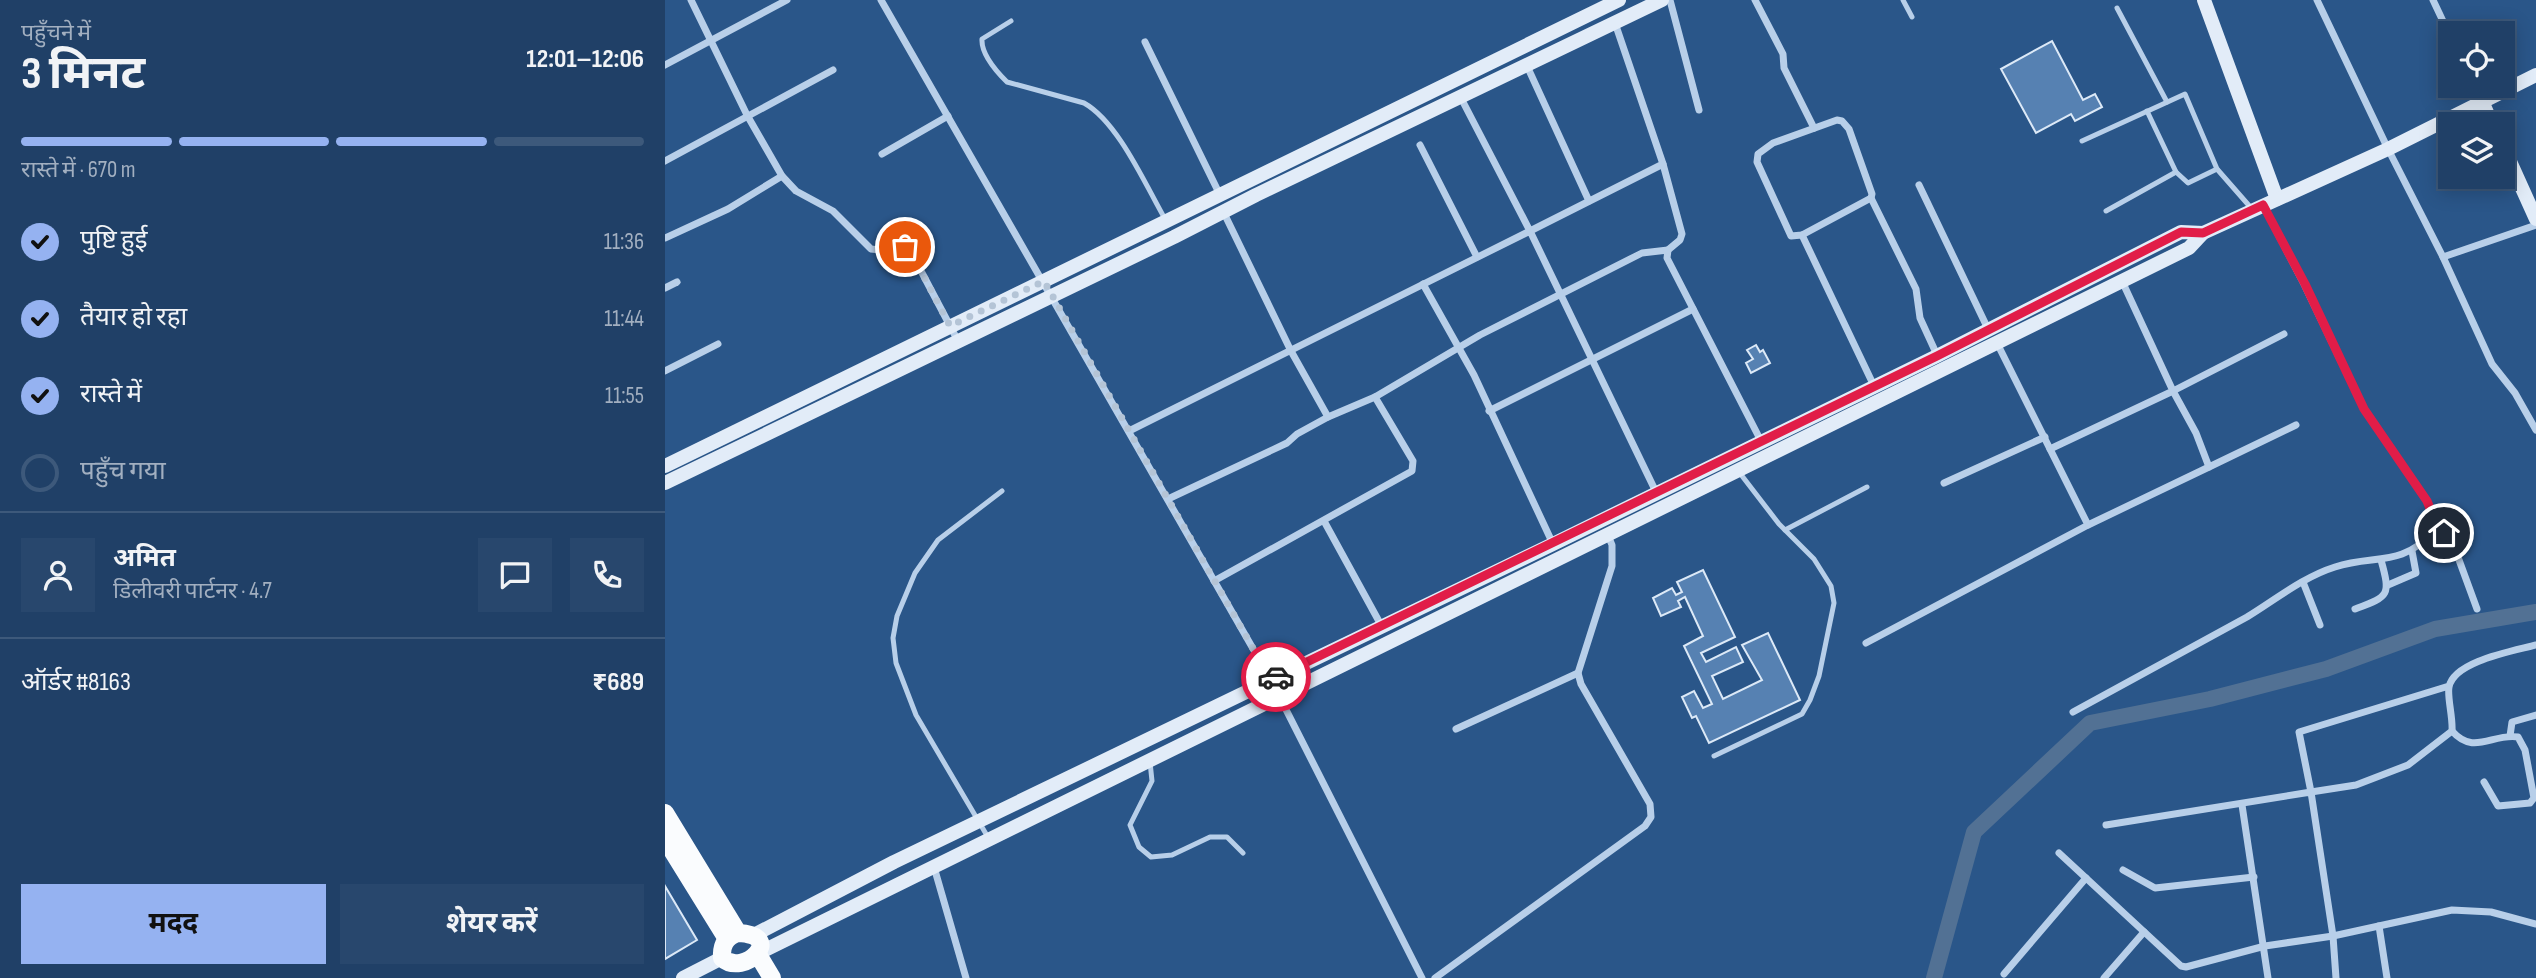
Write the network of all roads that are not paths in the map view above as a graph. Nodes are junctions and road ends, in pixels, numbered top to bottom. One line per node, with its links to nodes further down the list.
1 (691, 0): 18 (street)
2 (787, 0): 18 (street)
3 (881, 0): 31 (street)
4 (1619, 0): 44 (main road)
5 (1662, 0): 16 (main road)
6 (1670, 0): 27 (street)
7 (1755, 0): 32 (street)
8 (1903, 0): 13 (lane)
9 (2204, 0): 47 (main road)
10 (2317, 0): 35 (street)
11 (2433, 0): 15 (street)
12 (2117, 8): 25 (lane)
13 (1912, 17)
14 (1011, 21): 51 (lane)
15 (2443, 21)
16 (1615, 23): 20 (main road); 38 (street)
17 (1145, 42): 44 (street)
18 (711, 43): 19 (street); 30 (street)
19 (665, 65)
20 (1527, 66): 23 (main road); 46 (street)
21 (833, 70): 30 (street)
22 (2536, 75): 26 (main road)
23 (1461, 98): 48 (main road); 53 (street)
24 (2480, 98): 26 (street)
25 (2167, 102): 28 (lane); 39 (lane)
26 (2482, 102): 29 (main road); 35 (main road)
27 (1699, 110)
28 (2147, 111): 33 (lane); 40 (lane)
29 (2487, 112)
30 (747, 115): 37 (street); 42 (street)
31 (948, 116): 36 (street); 61 (street)
32 (1814, 128): 45 (street); 55 (street)
33 (2082, 141)
34 (1420, 145): 58 (street)
35 (2388, 149): 47 (main road); 59 (street)
36 (883, 154)
37 (665, 161)
38 (1663, 164): 46 (street); 57 (street)
39 (2217, 169): 40 (lane); 47 (lane)
40 (2176, 172): 49 (lane)
41 (2515, 173): 50 (main road)
42 (782, 176): 56 (street); 68 (street)
43 (1919, 184): 69 (street)
44 (1220, 195): 51 (main road)
45 (1871, 198): 55 (street); 76 (street)
46 (1589, 201): 53 (street)
47 (2264, 204): 54 (main road); 102 (street)
48 (1223, 211): 66 (main road); 75 (street)
49 (2106, 211)
50 (2536, 219)
51 (1167, 221): 61 (main road)
52 (2536, 225): 59 (street)
53 (1530, 231): 58 (street); 65 (street)
54 (2203, 233): 60 (main road); 69 (main road)
55 (1801, 235): 79 (street)
56 (665, 238)
57 (1668, 250): 65 (street); 67 (street)
58 (1477, 257): 63 (street)
59 (2443, 257): 85 (street)
60 (2122, 280): 72 (main road); 80 (street)
61 (1044, 281): 66 (street); 68 (main road)
62 (677, 282): 64 (street)
63 (1423, 284): 74 (street); 75 (street)
64 (665, 288)
65 (1560, 294): 74 (street); 77 (street)
66 (1052, 296): 71 (main road); 86 (street)
67 (1693, 309): 77 (street); 88 (street)
68 (950, 326): 71 (street); 90 (main road)
69 (1988, 329): 76 (main road)
70 (2284, 334): 80 (street)
71 (958, 341): 94 (main road)
72 (1997, 343): 87 (street); 92 (main road)
73 (718, 344): 78 (street)
74 (1458, 347): 81 (street); 82 (street)
75 (1291, 351): 83 (street); 86 (street)
76 (1937, 356): 79 (main road)
77 (1593, 360): 82 (street); 98 (street)
78 (665, 371)
79 (1875, 387): 88 (main road)
80 (2173, 391): 89 (street); 91 (street)
81 (1375, 397): 83 (street); 101 (street)
82 (1489, 411): 106 (street)
83 (1328, 417): 100 (street)
84 (2295, 425): 91 (street)
85 (2536, 430)
86 (1129, 431): 100 (street)
87 (2045, 437): 89 (street); 95 (street)
88 (1761, 441): 93 (main road)
89 (2050, 449): 103 (street)
90 (665, 466)
91 (2209, 467): 103 (street)
92 (1737, 470): 99 (main road); 104 (lane)
93 (1684, 479): 98 (main road); 99 (main road)
94 (665, 483)
95 (1944, 483)
96 (1867, 487): 104 (lane)
97 (1002, 491): 133 (lane)
98 (1656, 492): 106 (main road)
99 (1692, 493): 105 (main road)
100 (1168, 499): 109 (street)
101 (1324, 520): 109 (street); 114 (street)
102 (2434, 524): 107 (street); 113 (street)
103 (2088, 525): 116 (street)
104 (1785, 530): 127 (lane)
105 (1607, 533): 118 (street); 121 (main road)
106 (1553, 544): 114 (main road)
107 (2412, 551): 108 (street); 111 (street)
108 (2381, 560): 110 (street); 111 (street)
109 (1214, 581): 119 (street)
110 (2303, 582): 115 (street); 122 (street)
111 (2388, 585): 112 (street)
112 (2355, 609)
113 (2477, 609)
114 (1381, 625): 119 (main road)
115 (2320, 625)
116 (1866, 643)
117 (2536, 645): 120 (street)
118 (1578, 673): 124 (street); 155 (street)
119 (1271, 680): 121 (street); 133 (main road)
120 (2449, 686): 125 (street); 130 (street)
121 (1279, 696): 128 (main road); 154 (street)
122 (2073, 712)
123 (2536, 715): 126 (street)
124 (1456, 730)
125 (2452, 731): 126 (street); 130 (street)
126 (2510, 736): 129 (street)
127 (1714, 756)
128 (1150, 760): 136 (main road); 137 (lane)
129 (2484, 782)
130 (2311, 793): 131 (street); 146 (street)
131 (2242, 805): 134 (street); 141 (street)
132 (665, 813): 148 (main road)
133 (979, 823): 136 (lane); 148 (main road)
134 (2106, 825)
135 (665, 839): 148 (main road)
136 (989, 839): 139 (main road)
137 (1243, 853)
138 (2059, 853): 142 (street)
139 (934, 867): 148 (main road); 153 (street)
140 (2123, 870): 141 (street)
141 (2254, 877): 147 (street)
142 (2086, 878): 145 (street); 150 (street)
143 (2536, 924): 144 (street)
144 (2379, 926): 146 (street); 159 (street)
145 (2144, 932): 147 (street); 156 (street)
146 (2333, 936): 147 (street); 158 (street)
147 (2265, 946): 157 (street)
148 (748, 953): 149 (main road); 149 (main road); 152 (main road)
149 (722, 958): 151 (main road)
150 (2004, 974)
151 (683, 978)
152 (772, 978)
153 (966, 978)
154 (1422, 978)
155 (1435, 978)
156 (2103, 978)
157 (2268, 978)
158 (2336, 978)
159 (2387, 978)

